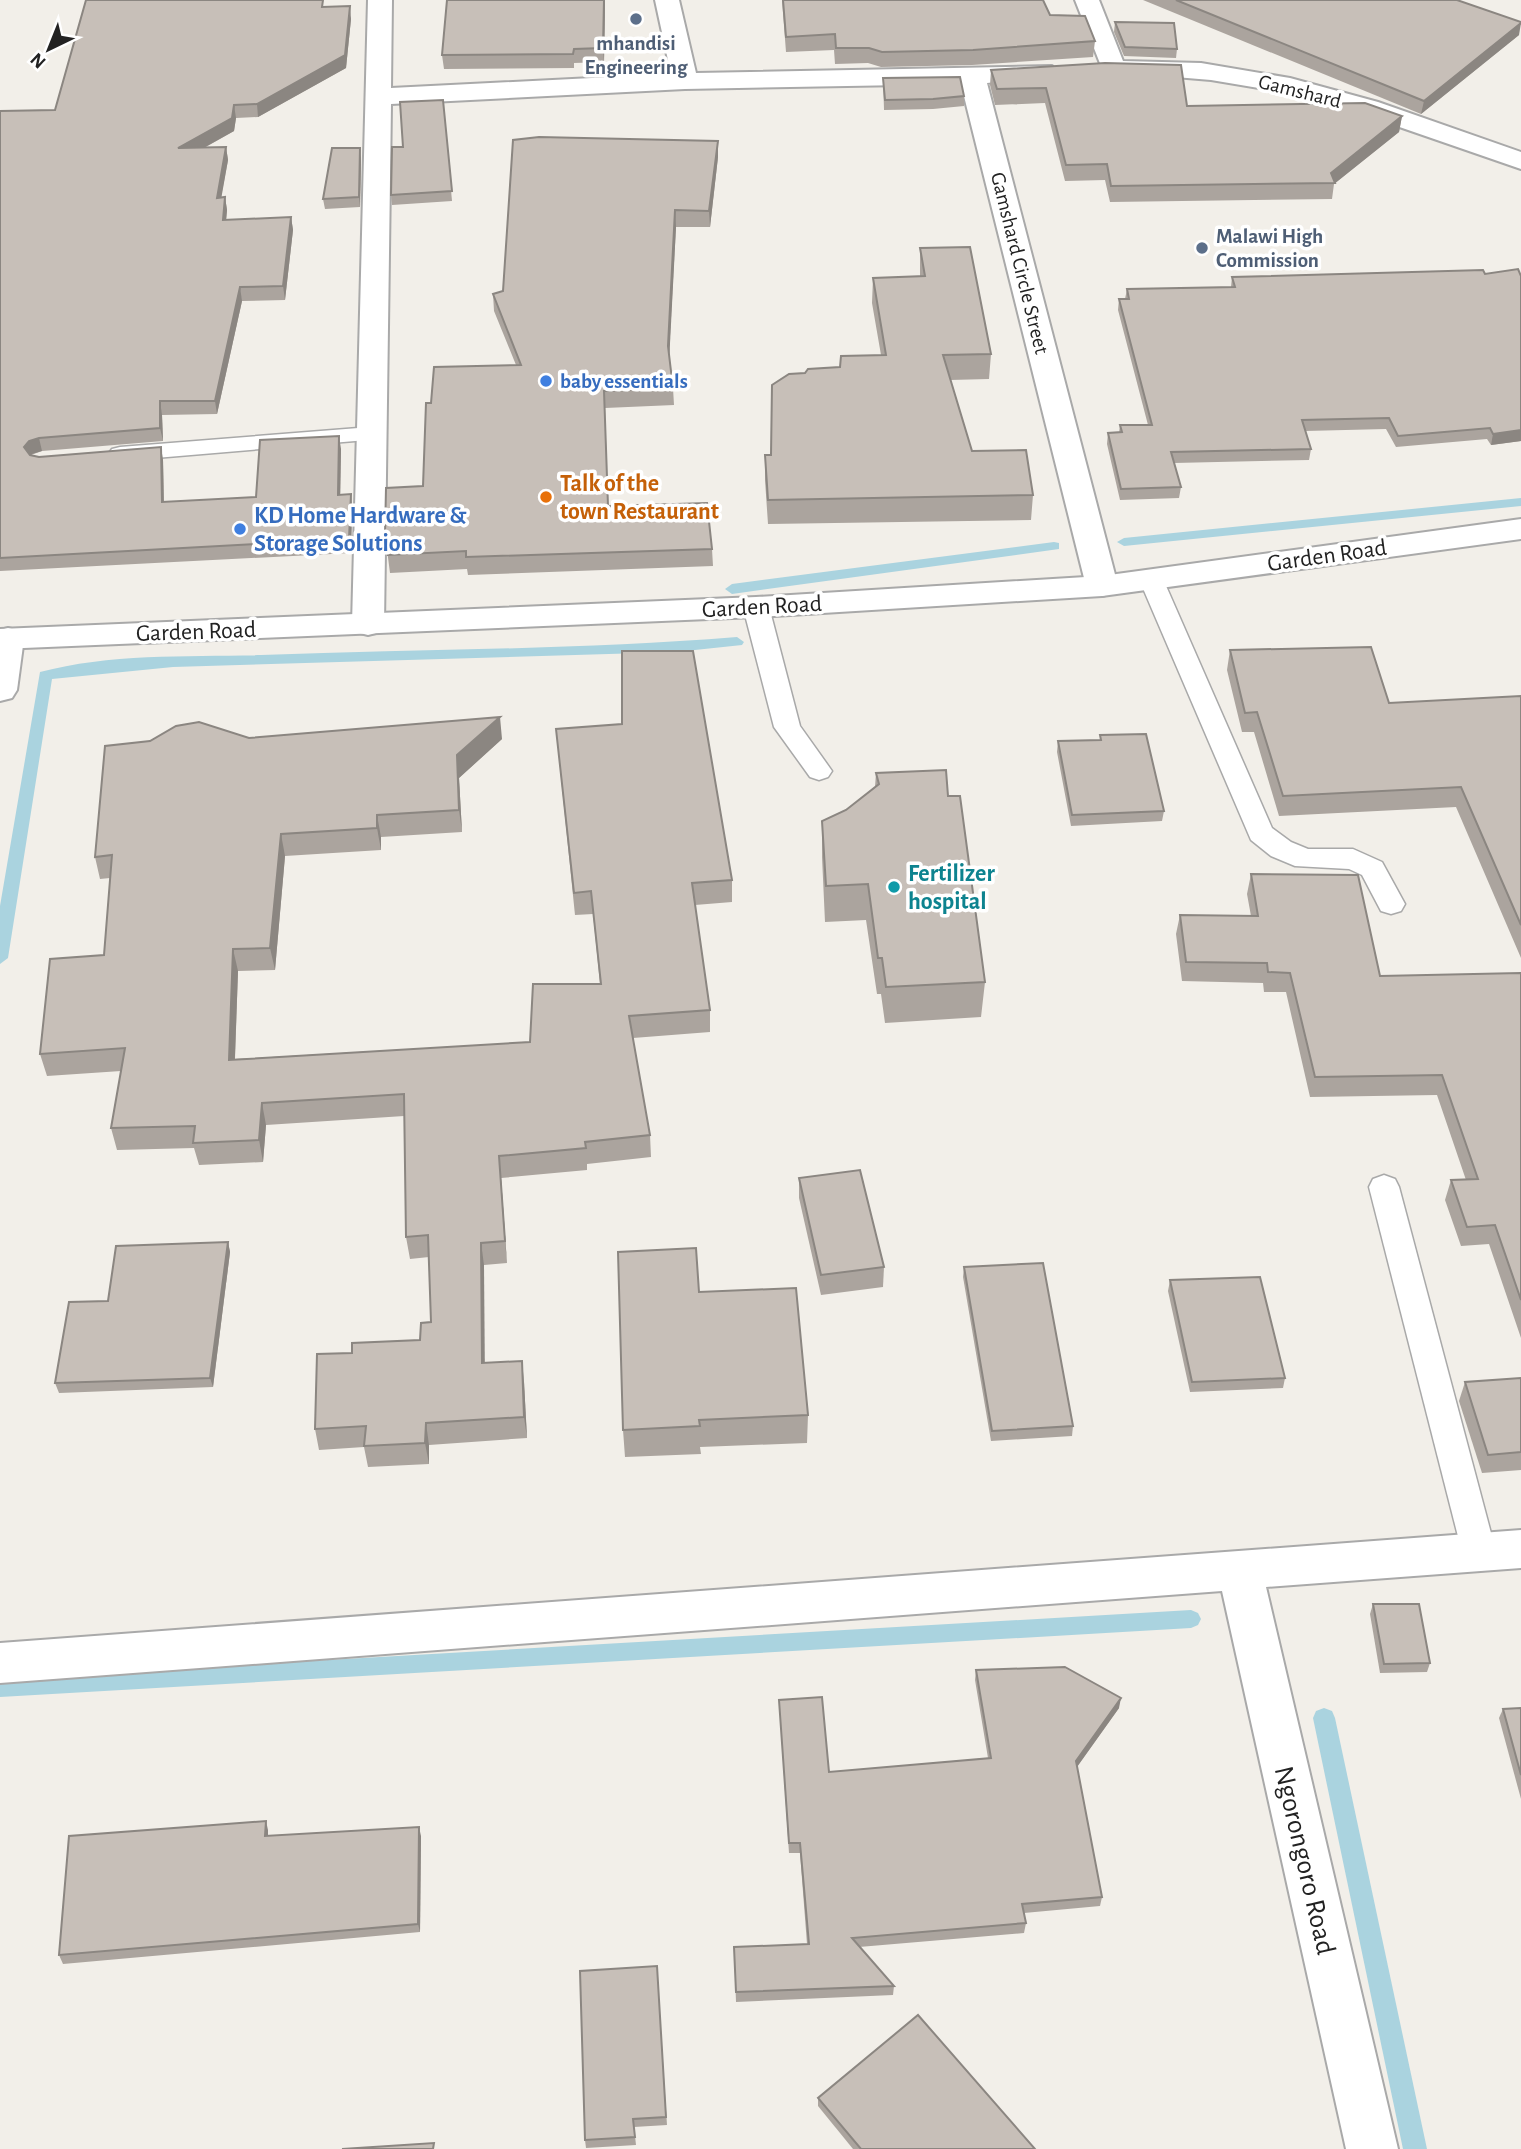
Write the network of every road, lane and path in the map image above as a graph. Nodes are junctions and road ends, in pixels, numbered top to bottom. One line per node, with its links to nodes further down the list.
1 (380, 0): 7 (street)
2 (667, 0): 6 (street)
3 (1087, 0): 4 (street)
4 (1112, 66): 5 (street); 8 (street, Gamshard)
5 (972, 76): 6 (street); 13 (street, Gamshard Circle Street)
6 (685, 81): 7 (street)
7 (377, 97): 9 (street)
8 (1521, 161)
9 (371, 434): 10 (lane); 15 (street)
10 (97, 456)
11 (1521, 529): 12 (street, Garden Road)
12 (1151, 579): 13 (street, Garden Road); 19 (lane)
13 (1102, 586): 14 (street, Garden Road)
14 (756, 607): 15 (street, Garden Road); 18 (lane)
15 (368, 625): 16 (street, Garden Road)
16 (4, 638): 17 (street)
17 (0, 690)
18 (819, 771)
19 (1391, 904)
20 (1384, 1187): 21 (lane)
21 (1500, 1550): 22 (street)
22 (1240, 1571): 23 (street); 24 (street, Ngorongoro Road)
23 (0, 1663)
24 (1372, 2149)

